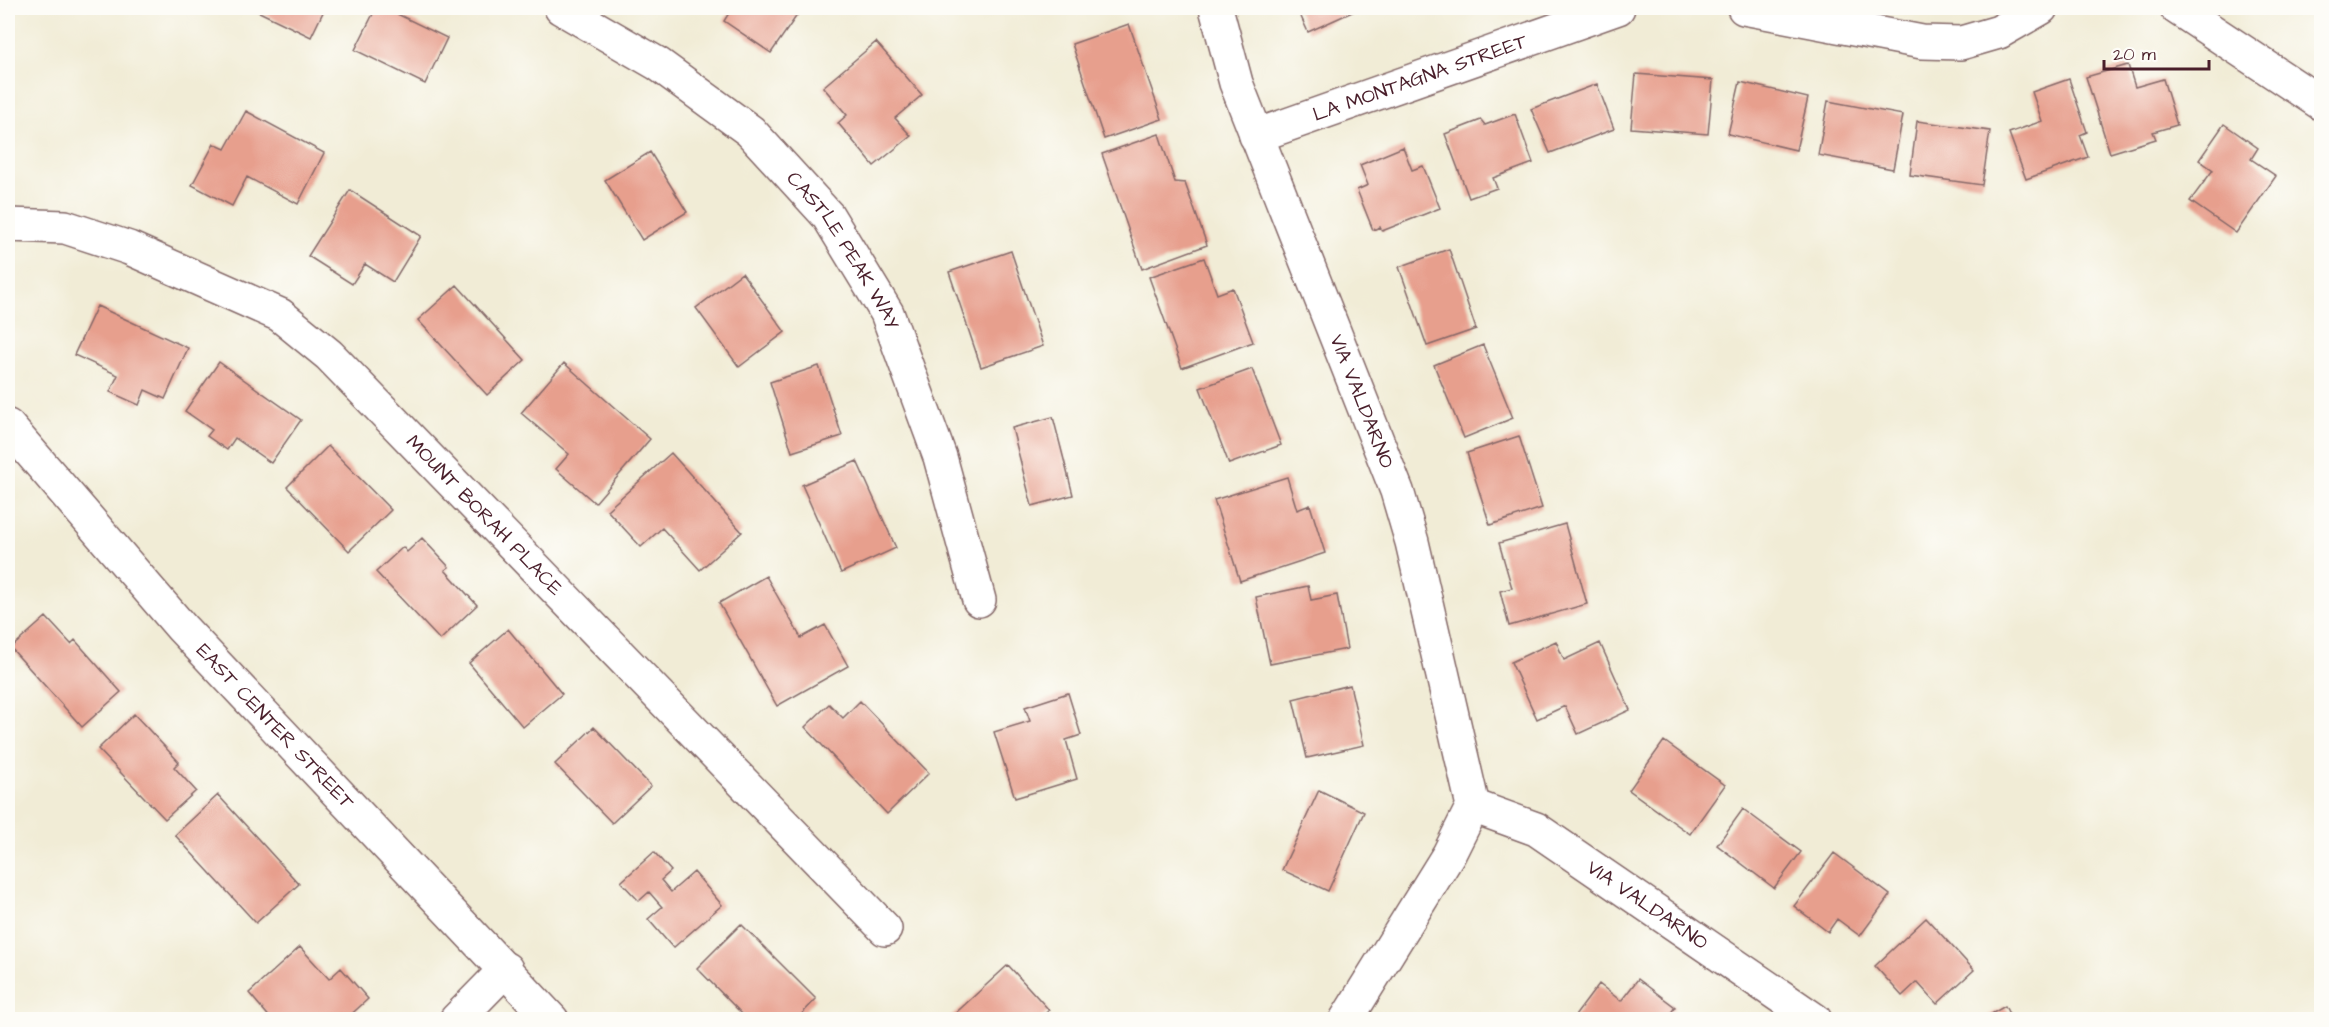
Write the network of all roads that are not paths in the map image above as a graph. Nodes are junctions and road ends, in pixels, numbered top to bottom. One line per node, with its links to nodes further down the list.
1 (561, 8): 11 (street, CASTLE PEAK WAY)
2 (1216, 8): 8 (street, VIA VALDARNO)
3 (1618, 8): 8 (street, LA MONTAGNA STREET)
4 (1744, 8): 5 (street)
5 (2042, 8)
6 (2177, 8): 7 (street)
7 (2322, 104)
8 (1256, 136): 12 (street, VIA VALDARNO)
9 (8, 225): 13 (street, MOUNT BORAH PLACE)
10 (8, 426): 14 (street, EAST CENTER STREET)
11 (979, 600)
12 (1473, 806): 17 (street); 18 (street, VIA VALDARNO)
13 (885, 929)
14 (506, 969): 15 (street); 16 (street, EAST CENTER STREET)
15 (456, 1020)
16 (552, 1020)
17 (1346, 1020)
18 (1815, 1020)

